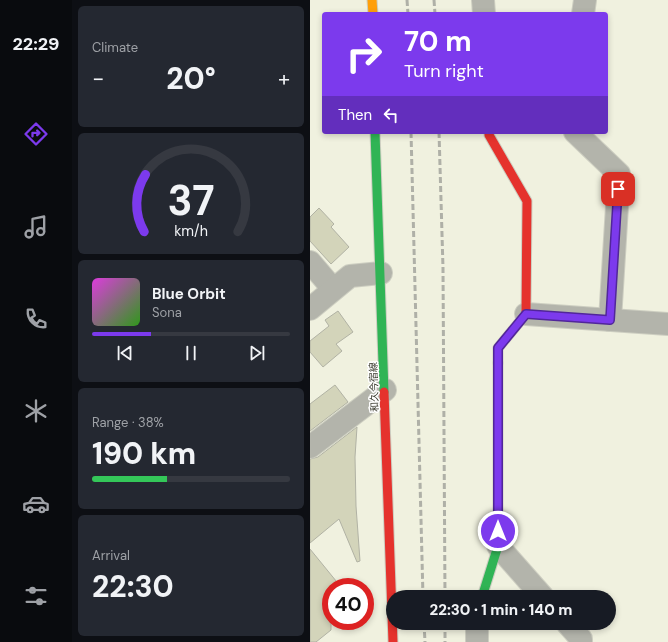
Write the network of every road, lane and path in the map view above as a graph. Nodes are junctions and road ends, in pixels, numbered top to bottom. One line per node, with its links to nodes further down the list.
1 (372, 0): 4 (main road)
2 (483, 0): 5 (street)
3 (585, 0): 6 (street)
4 (373, 12)
5 (484, 12)
6 (583, 12)
7 (375, 134): 11 (main road, 和久今宿線)
8 (489, 134): 14 (main road)
9 (577, 134): 15 (street)
10 (310, 262): 12 (street)
11 (381, 273): 12 (street); 17 (main road, 和久今宿線)
12 (333, 289): 13 (street)
13 (310, 308)
14 (526, 314): 15 (street); 19 (main road)
15 (610, 320): 16 (street)
16 (668, 324)
17 (385, 390): 18 (street); 24 (main road, 和久今宿線)
18 (310, 447)
19 (498, 546): 20 (main road); 21 (street)
20 (484, 590)
21 (538, 590)
22 (477, 630): 25 (street)
23 (573, 630): 26 (street)
24 (393, 642)
25 (477, 642)
26 (582, 642)

